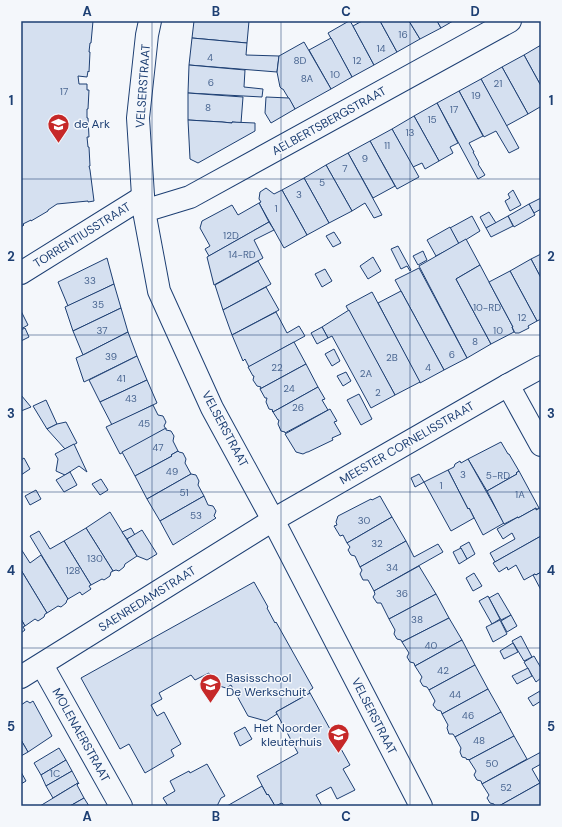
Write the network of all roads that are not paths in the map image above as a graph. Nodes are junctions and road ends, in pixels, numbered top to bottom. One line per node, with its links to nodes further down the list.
1 (150, 21): 3 (street, VELSERSTRAAT)
2 (510, 21): 3 (street, AELBERTSBERGSTRAAT)
3 (143, 204): 4 (street, TORRENTIUSSTRAAT); 8 (street, VELSERSTRAAT)
4 (21, 273)
5 (541, 367): 6 (street, MEESTER CORNELISSTRAAT)
6 (508, 385): 7 (street); 8 (street, MEESTER CORNELISSTRAAT)
7 (541, 445)
8 (273, 520): 9 (street, SAENREDAMSTRAAT); 12 (street, VELSERSTRAAT)
9 (42, 665): 10 (street, SAENREDAMSTRAAT); 11 (street, MOLENAERSTRAAT)
10 (21, 677)
11 (121, 806)
12 (421, 806)

